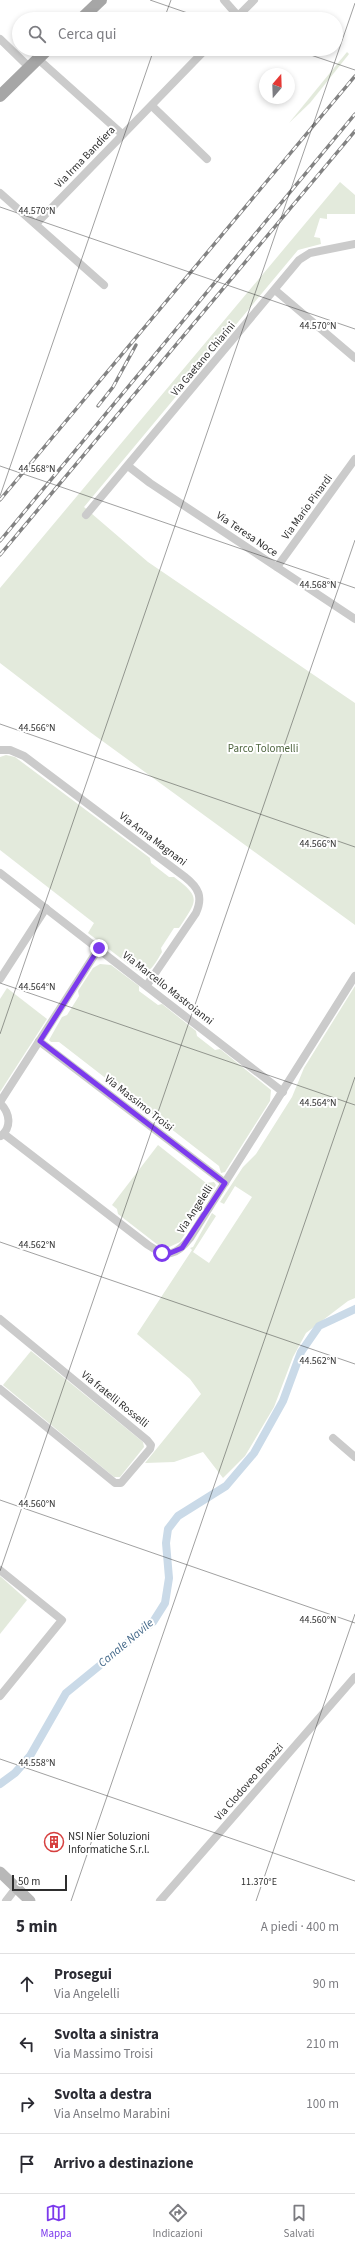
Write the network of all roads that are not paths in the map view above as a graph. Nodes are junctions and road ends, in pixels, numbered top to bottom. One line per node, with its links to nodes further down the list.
1 (101, 0): 4 (main road)
2 (224, 0): 5 (street)
3 (254, 0): 6 (street)
4 (88, 12)
5 (233, 12)
6 (243, 12)
7 (0, 39): 8 (street)
8 (12, 48)
9 (23, 56): 12 (street)
10 (40, 56): 12 (main road)
11 (199, 56): 14 (street, Via Irma Bandiera)
12 (33, 63): 13 (main road); 15 (street)
13 (0, 96)
14 (152, 106): 15 (street, Via Irma Bandiera); 16 (street)
15 (122, 134): 18 (street, Via Irma Bandiera)
16 (207, 159)
17 (0, 192): 18 (street)
18 (36, 224): 20 (street)
19 (355, 244): 21 (street, Via Gaetano Chiarini)
20 (104, 284)
21 (275, 290): 22 (street); 24 (street, Via Gaetano Chiarini)
22 (355, 358)
23 (355, 459): 26 (street, Via Mario Pinardi)
24 (128, 466): 25 (street, Via Gaetano Chiarini); 26 (street, Via Teresa Noce)
25 (86, 516)
26 (277, 568): 27 (street, Via Teresa Noce)
27 (355, 619)
28 (0, 750): 34 (street, Via Anna Magnani)
29 (0, 873): 30 (street, Via Marcello Mastroianni)
30 (46, 908): 31 (street, Via Marcello Mastroianni); 33 (street)
31 (99, 948): 34 (street, Via Marcello Mastroianni); 35 (street)
32 (355, 976): 36 (street, Via Angelelli)
33 (0, 979)
34 (147, 985): 36 (street, Via Marcello Mastroianni)
35 (40, 1041): 37 (street); 39 (street, Via Massimo Troisi)
36 (283, 1092): 39 (street, Via Angelelli)
37 (0, 1103): 38 (street)
38 (2, 1135): 39 (street, Via Angelelli)
39 (225, 1183)
40 (0, 1319): 41 (street, Via fratelli Rosselli)
41 (0, 1389)
42 (333, 1438): 43 (street)
43 (355, 1457)
44 (0, 1570): 46 (street)
45 (355, 1677): 51 (street, Via Clodoveo Bonazzi)
46 (0, 1696)
47 (0, 1872): 48 (street)
48 (16, 1888): 49 (street); 50 (street)
49 (6, 1901)
50 (30, 1901)
51 (160, 1901)

